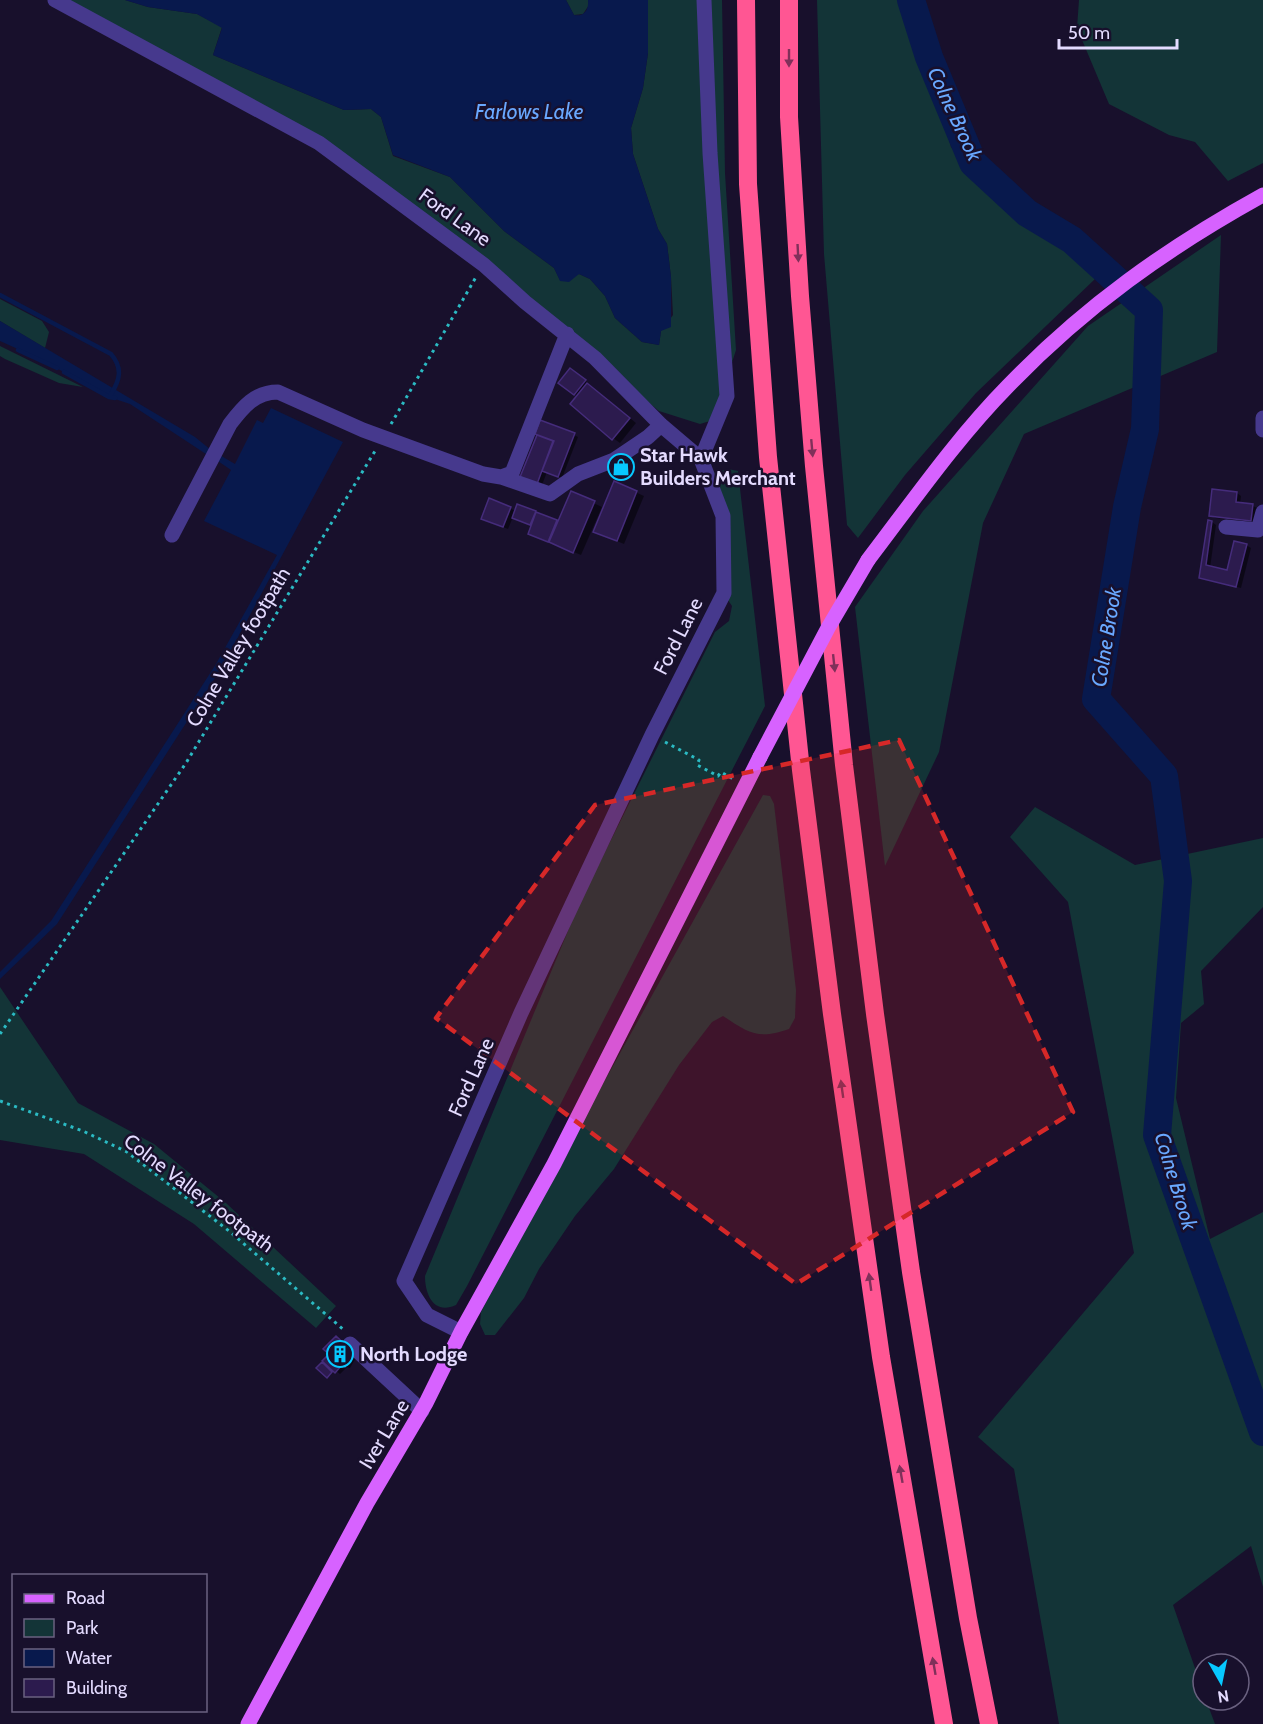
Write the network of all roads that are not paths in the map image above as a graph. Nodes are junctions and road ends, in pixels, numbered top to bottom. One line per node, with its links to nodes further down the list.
1 (55, 0): 6 (street, Ford Lane)
2 (704, 0): 10 (street)
3 (746, 0): 19 (highway, one-way to 3)
4 (789, 0): 20 (highway, one-way to 20)
5 (1263, 195): 15 (main road, Iver Lane, bridge)
6 (567, 333): 8 (street, Ford Lane); 11 (street)
7 (1263, 418): 9 (street)
8 (661, 425): 10 (street, Ford Lane); 11 (street)
9 (1263, 430)
10 (701, 459): 15 (street, Ford Lane)
11 (501, 477): 14 (street)
12 (1263, 512): 13 (street)
13 (1226, 527)
14 (172, 535)
15 (461, 1332): 17 (main road, Iver Lane)
16 (350, 1344): 17 (street)
17 (422, 1411): 18 (main road, Iver Lane)
18 (248, 1724)
19 (944, 1724)
20 (989, 1724)

